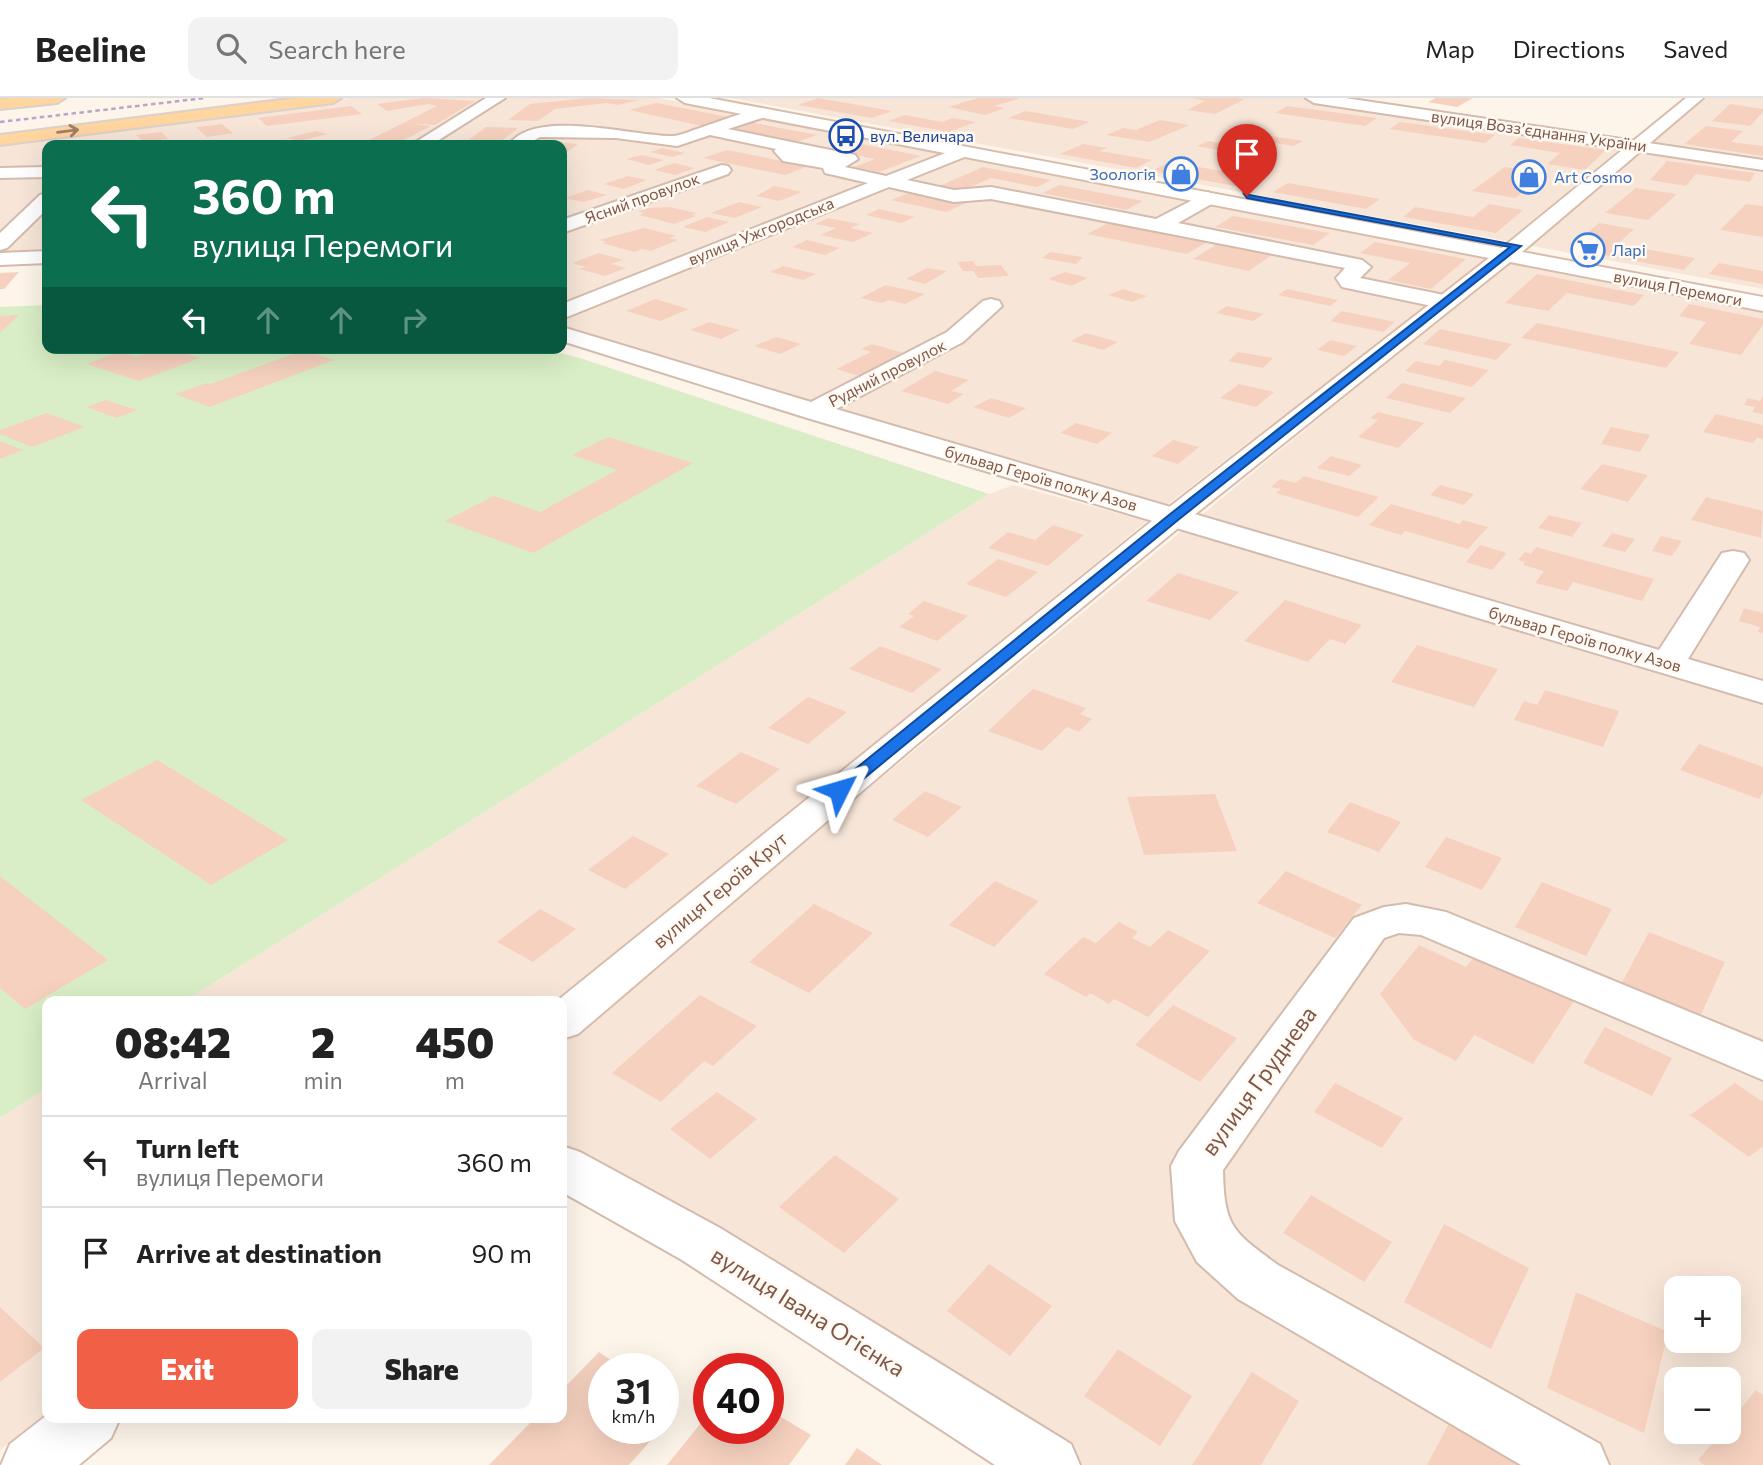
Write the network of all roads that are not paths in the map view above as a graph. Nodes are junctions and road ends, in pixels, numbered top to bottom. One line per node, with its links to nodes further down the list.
1 (57, 98): 8 (main road)
2 (333, 98): 11 (main road, one-way to 2)
3 (497, 98): 12 (street)
4 (685, 98): 9 (street, вулиця Перемоги)
5 (718, 98): 28 (street, вулиця Перемоги)
6 (1314, 98): 14 (street, вулиця Воззʼєднання України)
7 (1695, 98): 14 (street, вулиця Героїв Крут)
8 (0, 104)
9 (762, 113): 10 (street); 16 (street, вулиця Перемоги)
10 (709, 130): 13 (street); 15 (street)
11 (0, 139)
12 (428, 140)
13 (522, 140)
14 (1635, 146): 18 (street, вулиця Воззʼєднання України); 28 (street, вулиця Героїв Крут)
15 (808, 151): 17 (street); 17 (street)
16 (961, 152): 22 (street, вулиця Ужгородська); 23 (street, вулиця Перемоги)
17 (834, 164): 22 (street)
18 (1763, 165)
19 (722, 170): 25 (street, Ясний провулок)
20 (42, 172): 21 (street)
21 (0, 173)
22 (884, 181): 26 (street); 35 (street, вулиця Ужгородська)
23 (1208, 198): 26 (street); 28 (street, вулиця Перемоги)
24 (42, 204): 27 (street)
25 (567, 225)
26 (1159, 225): 32 (street)
27 (0, 244)
28 (1512, 250): 31 (street, вулиця Перемоги); 32 (street, вулиця Героїв Крут); 33 (street, вулиця Перемоги)
29 (42, 257): 30 (street)
30 (0, 259)
31 (1763, 292)
32 (1446, 302): 38 (street, вулиця Героїв Крут)
33 (1763, 304)
34 (991, 306): 37 (street, Рудний провулок)
35 (567, 310)
36 (567, 336): 37 (street, бульвар Героїв полку Азов)
37 (813, 411): 38 (street, бульвар Героїв полку Азов)
38 (1173, 518): 40 (street, бульвар Героїв полку Азов); 42 (street, вулиця Героїв Крут)
39 (1733, 560): 40 (street)
40 (1668, 664): 41 (street, бульвар Героїв полку Азов)
41 (1763, 692)
42 (567, 1018)
43 (1763, 1062): 48 (street, вулиця Груднева)
44 (567, 1170): 47 (street, вулиця Івана Огієнка)
45 (84, 1423): 46 (street)
46 (32, 1465)
47 (1049, 1465)
48 (1578, 1465)

